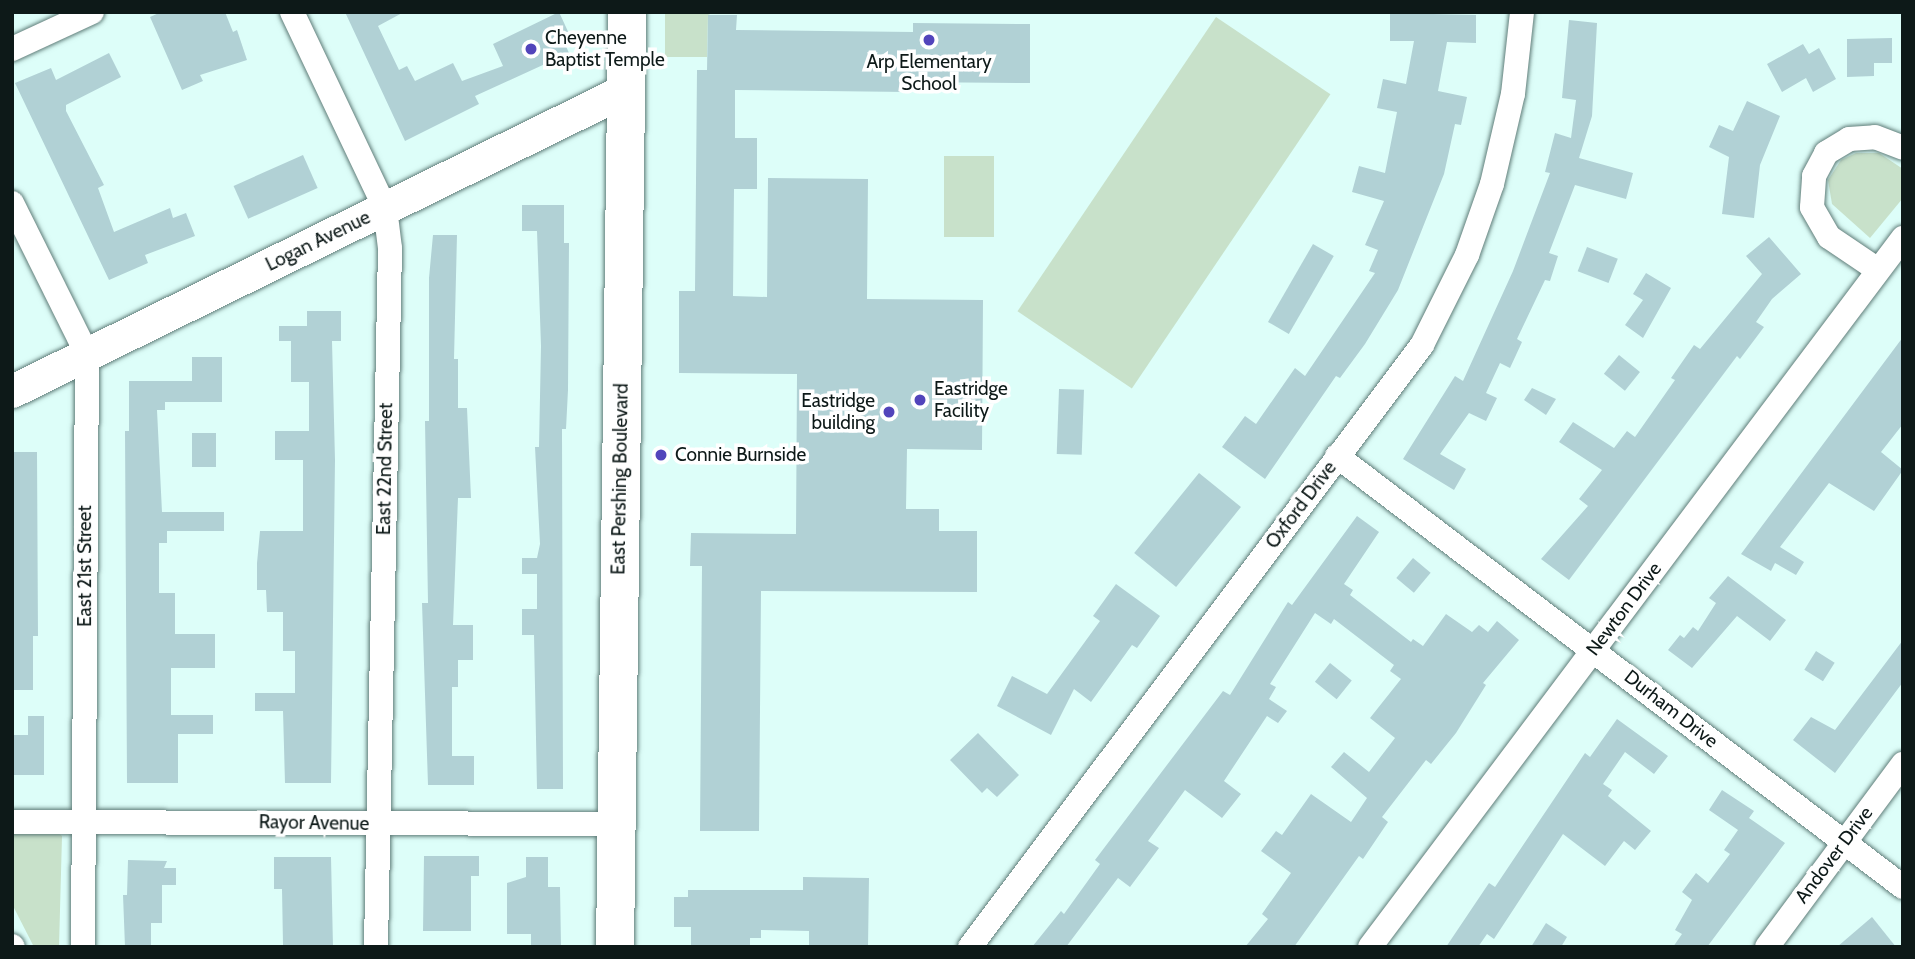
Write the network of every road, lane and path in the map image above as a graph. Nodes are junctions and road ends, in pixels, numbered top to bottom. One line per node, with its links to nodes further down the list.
1 (92, 12): 5 (street)
2 (292, 12): 9 (street, East 22nd Street)
3 (626, 12): 6 (main road, East Pershing Boulevard)
4 (1522, 12): 14 (street, Oxford Drive)
5 (12, 49)
6 (625, 90): 9 (main road, Logan Avenue); 20 (main road, East Pershing Boulevard)
7 (1903, 148): 11 (street)
8 (12, 203): 12 (street, East 21st Street)
9 (385, 208): 12 (main road, Logan Avenue); 19 (street, East 22nd Street)
10 (1903, 238): 11 (street, Newton Drive)
11 (1878, 270): 15 (street, Newton Drive)
12 (87, 354): 13 (main road, Logan Avenue); 18 (street, East 21st Street)
13 (12, 391)
14 (1337, 456): 15 (street, Durham Drive); 26 (street, Oxford Drive)
15 (1594, 649): 21 (street, Durham Drive); 27 (street, Newton Drive)
16 (1903, 764): 21 (street, Andover Drive)
17 (12, 822): 18 (street, Rayor Avenue)
18 (83, 823): 19 (street, Rayor Avenue); 23 (street, East 21st Street)
19 (377, 824): 20 (street, Rayor Avenue); 24 (street, East 22nd Street)
20 (616, 824): 25 (main road, East Pershing Boulevard)
21 (1843, 842): 22 (street, Durham Drive); 28 (street, Andover Drive)
22 (1903, 887)
23 (83, 947)
24 (376, 947)
25 (615, 947)
26 (970, 947)
27 (1370, 947)
28 (1767, 947)

